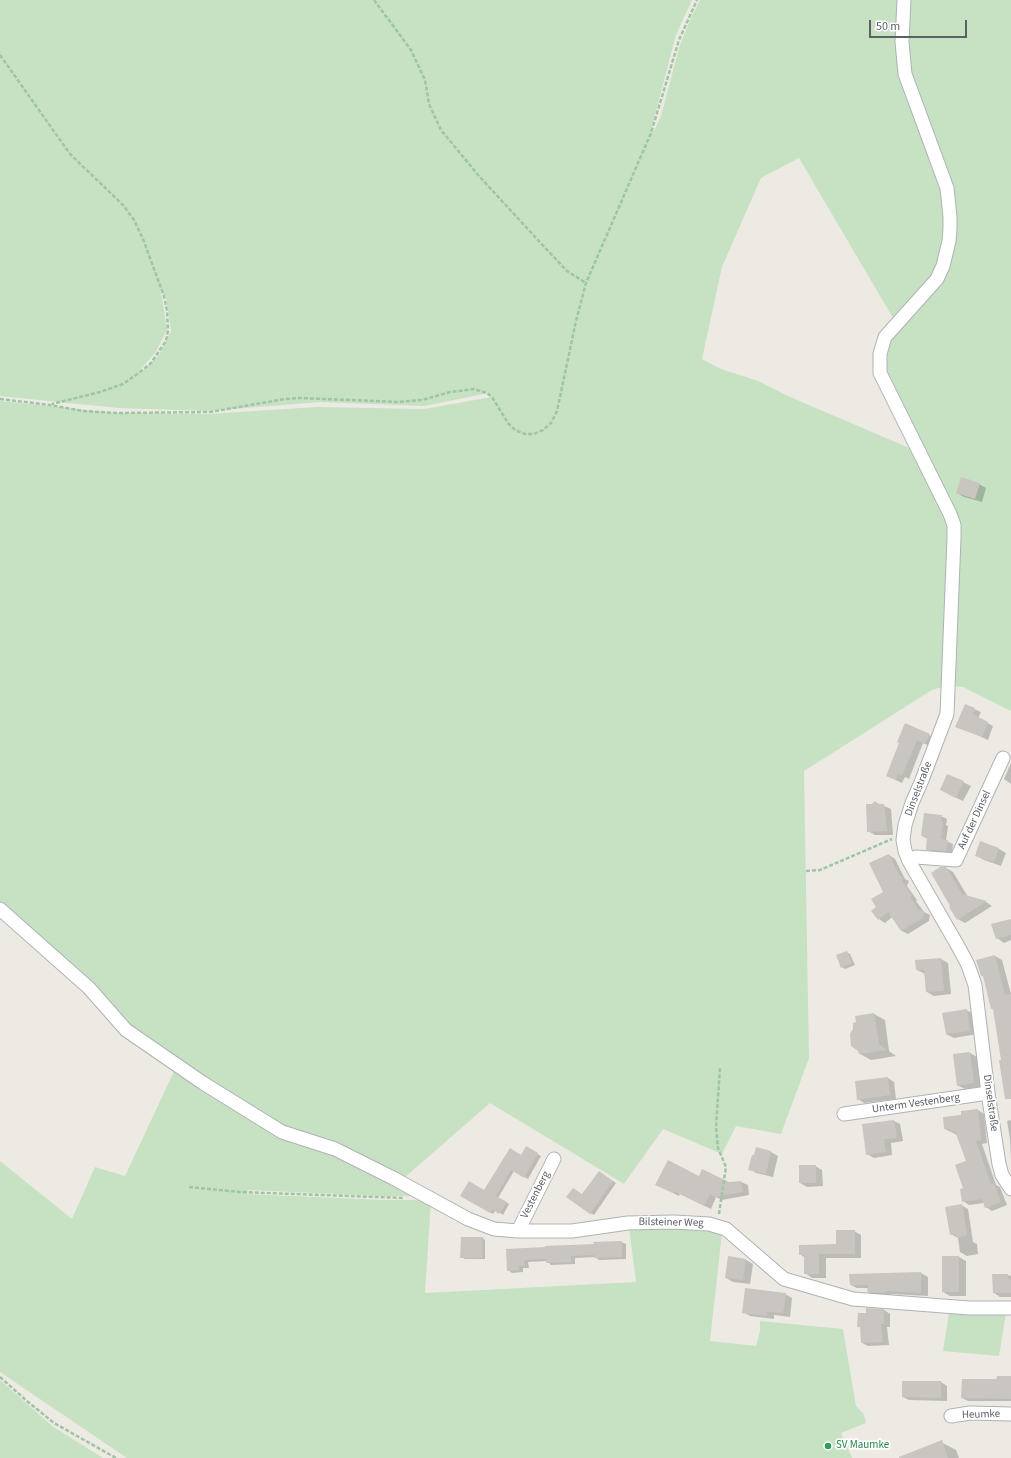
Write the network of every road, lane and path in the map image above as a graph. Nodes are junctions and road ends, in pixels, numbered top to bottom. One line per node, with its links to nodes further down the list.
1 (374, 0): 5 (path)
2 (697, 0): 5 (path)
3 (904, 0): 9 (street, Dinselstraße)
4 (0, 55): 7 (path)
5 (586, 283): 7 (path)
6 (0, 399): 7 (path)
7 (50, 405)
8 (1003, 758): 10 (street, Auf der Dinsel)
9 (904, 835): 10 (street, Dinselstraße); 11 (path)
10 (909, 861): 14 (street, Dinselstraße)
11 (806, 871)
12 (0, 909): 19 (street, Bilsteiner Weg)
13 (720, 1068): 20 (path)
14 (988, 1093): 15 (street, Unterm Vestenberg); 18 (street, Dinselstraße)
15 (844, 1114)
16 (554, 1159): 21 (street, Vestenberg)
17 (189, 1187): 19 (path)
18 (1011, 1189)
19 (426, 1196): 21 (street, Bilsteiner Weg)
20 (716, 1226): 21 (street, Bilsteiner Weg); 22 (street, Bilsteiner Weg)
21 (518, 1231)
22 (1011, 1308)
23 (0, 1377): 26 (path)
24 (1011, 1414): 25 (street, Heumke)
25 (951, 1416)
26 (116, 1458)

